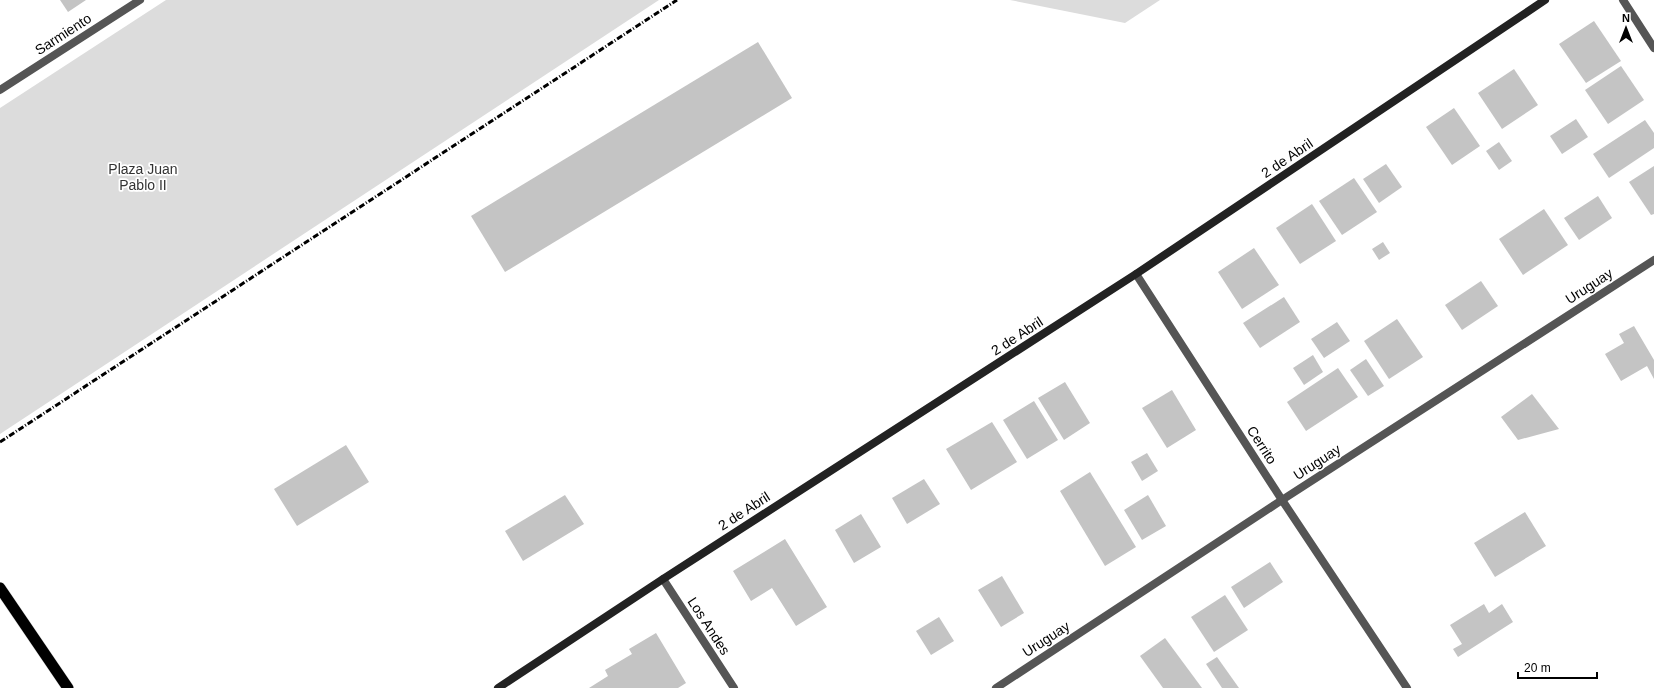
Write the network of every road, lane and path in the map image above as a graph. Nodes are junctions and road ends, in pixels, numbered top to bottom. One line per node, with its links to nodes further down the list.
1 (140, 0): 5 (street, Sarmiento)
2 (1545, 0): 7 (main road, 2 de Abril)
3 (1623, 0): 4 (street)
4 (1654, 48)
5 (0, 90)
6 (1654, 260): 8 (street, Uruguay)
7 (1136, 274): 8 (street, Cerrito); 9 (main road, 2 de Abril)
8 (1282, 500): 14 (street, Uruguay); 15 (street, Cerrito)
9 (663, 579): 12 (main road, 2 de Abril); 13 (street, Los Andes)
10 (0, 588): 11 (highway)
11 (68, 688)
12 (498, 688)
13 (734, 688)
14 (996, 688)
15 (1407, 688)

